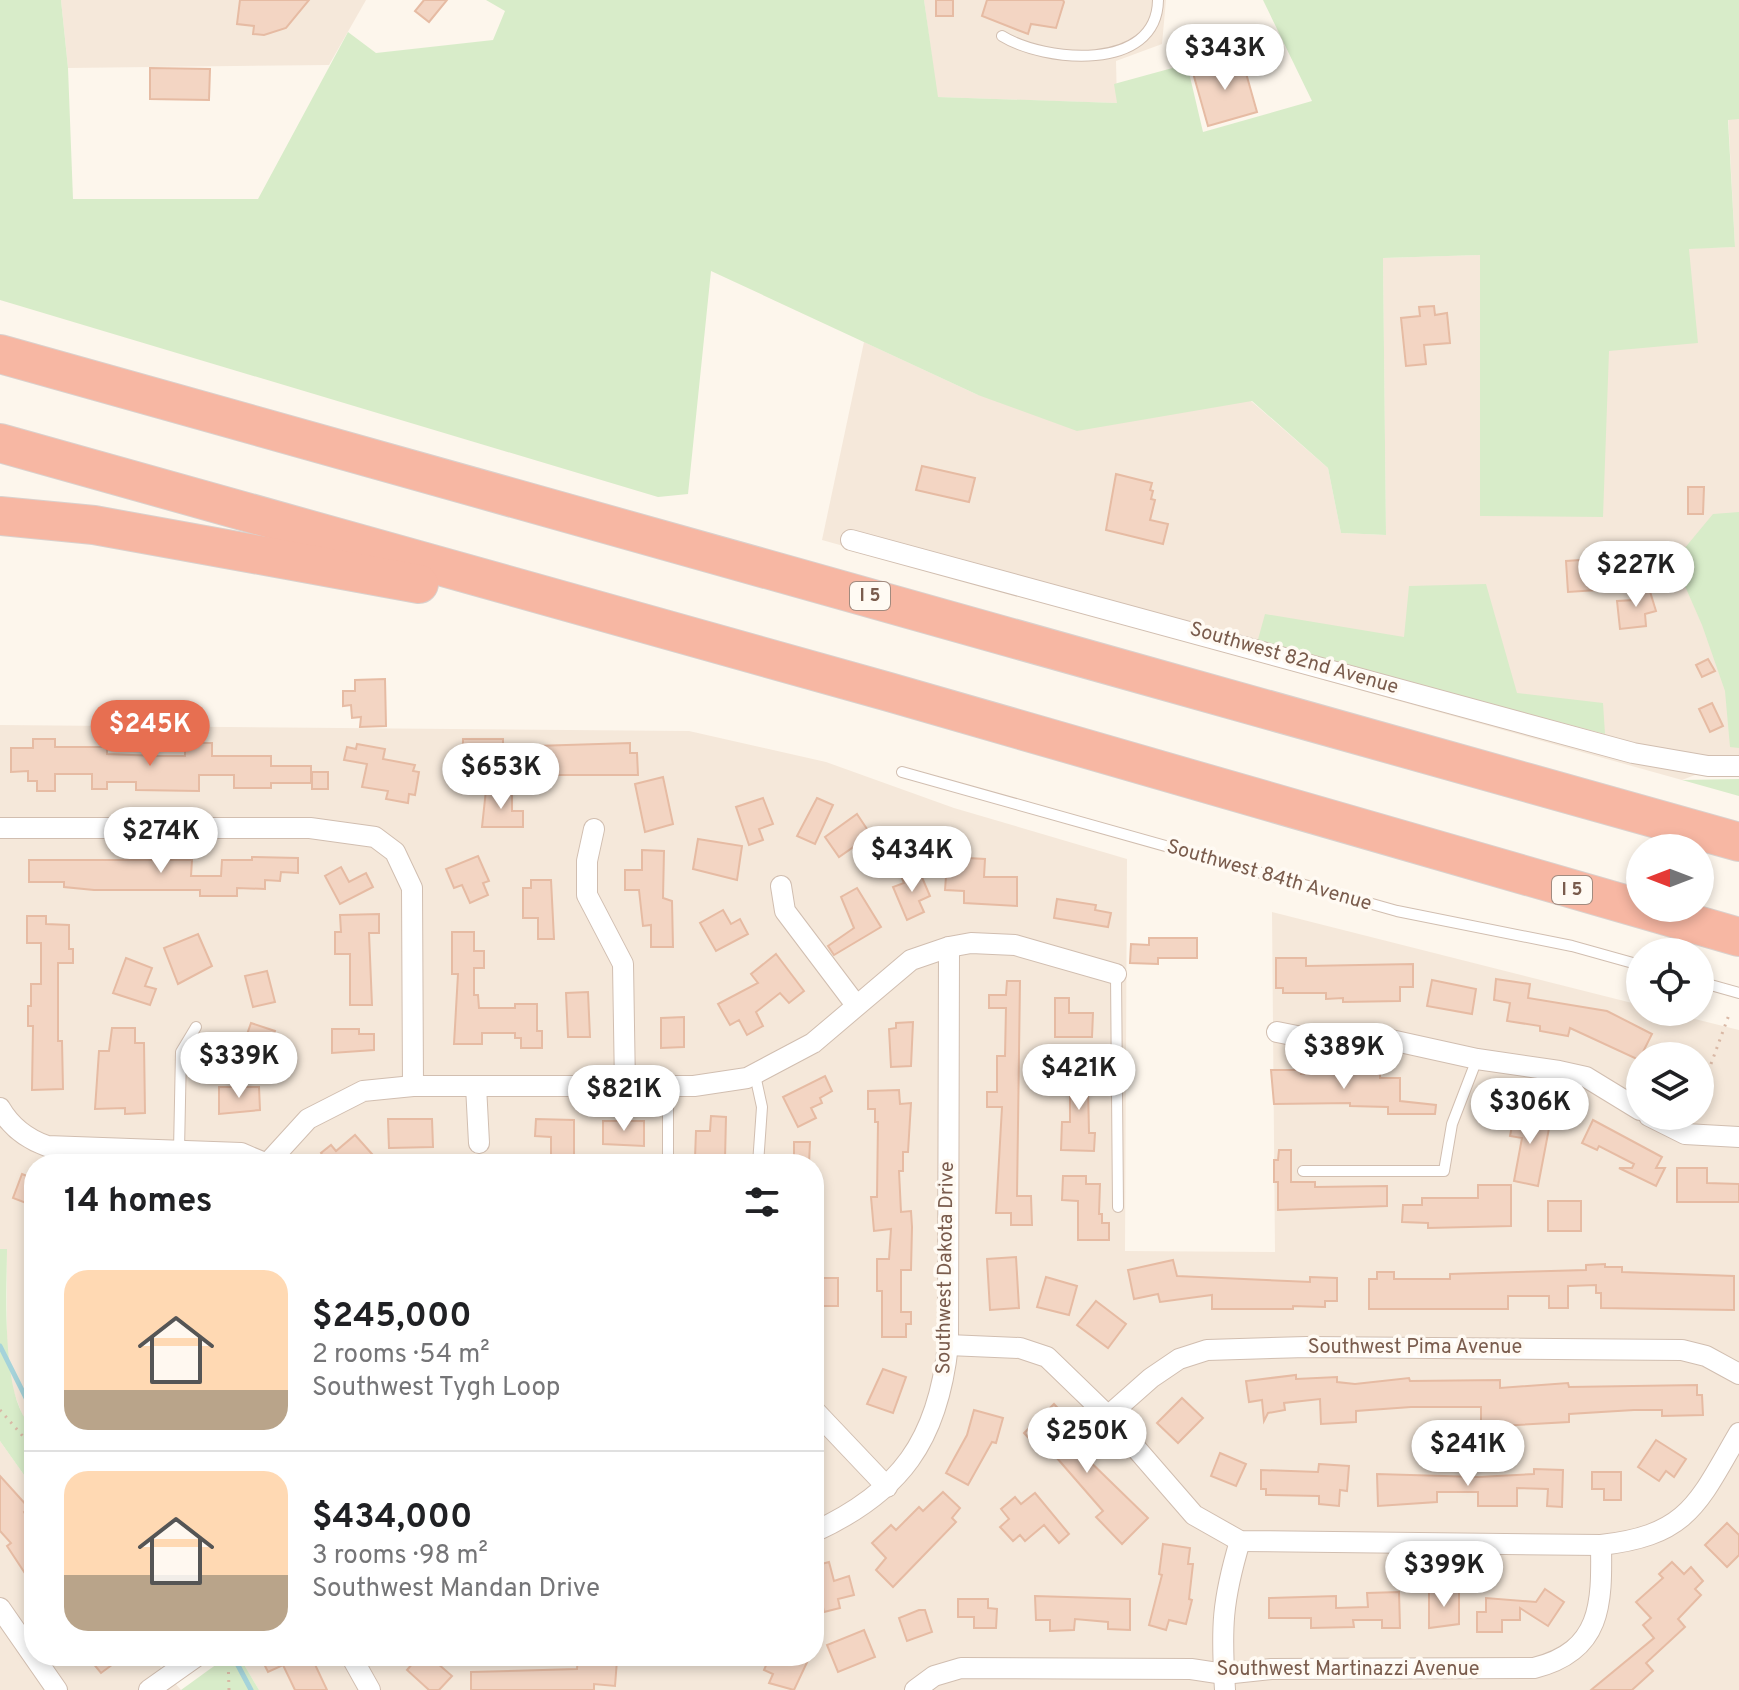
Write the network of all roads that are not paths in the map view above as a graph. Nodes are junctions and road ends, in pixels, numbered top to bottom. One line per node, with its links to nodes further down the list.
1 (1158, 0): 2 (lane)
2 (1002, 36)
3 (0, 354): 12 (highway, I 5)
4 (0, 443): 7 (highway, I 5)
5 (0, 516): 7 (highway)
6 (851, 540): 8 (street, Southwest 82nd Avenue)
7 (643, 625): 14 (highway, I 5)
8 (1739, 766)
9 (902, 772): 16 (lane, Southwest 84th Avenue)
10 (0, 828): 25 (street)
11 (594, 829): 28 (street)
12 (1739, 842)
13 (781, 886): 20 (street)
14 (1739, 937)
15 (949, 947): 17 (street); 20 (street); 41 (street, Southwest Dakota Drive)
16 (1626, 961)
17 (1116, 974): 40 (lane)
18 (1714, 986): 19 (lane)
19 (1739, 993)
20 (856, 1005): 24 (street)
21 (196, 1027): 34 (lane)
22 (1277, 1032): 23 (street)
23 (1477, 1059): 29 (street); 39 (lane)
24 (755, 1075): 27 (street); 38 (lane)
25 (413, 1086): 26 (street); 36 (street)
26 (476, 1086): 28 (street); 33 (street)
27 (668, 1086): 28 (street); 37 (lane)
28 (625, 1087)
29 (1626, 1101)
30 (0, 1108): 34 (street)
31 (1677, 1130): 32 (street)
32 (1739, 1137)
33 (479, 1143)
34 (179, 1150): 35 (street)
35 (243, 1154)
36 (276, 1154)
37 (668, 1154)
38 (759, 1154)
39 (1303, 1171)
40 (1118, 1207)
41 (948, 1345): 43 (street); 46 (street, Southwest Dakota Drive)
42 (1739, 1374): 43 (street, Southwest Pima Avenue)
43 (1108, 1416): 48 (street)
44 (824, 1421): 46 (street)
45 (1739, 1433): 49 (street)
46 (887, 1487): 47 (street, Southwest Dakota Drive)
47 (824, 1527)
48 (1240, 1541): 49 (street); 55 (street)
49 (1601, 1545): 55 (street, Southwest Martinazzi Avenue)
50 (0, 1608): 51 (street)
51 (24, 1643)
52 (40, 1666): 56 (street)
53 (183, 1666): 57 (street)
54 (357, 1666): 58 (street)
55 (1225, 1682): 59 (street, Southwest Martinazzi Avenue)
56 (57, 1690)
57 (149, 1690)
58 (370, 1690)
59 (915, 1690)

